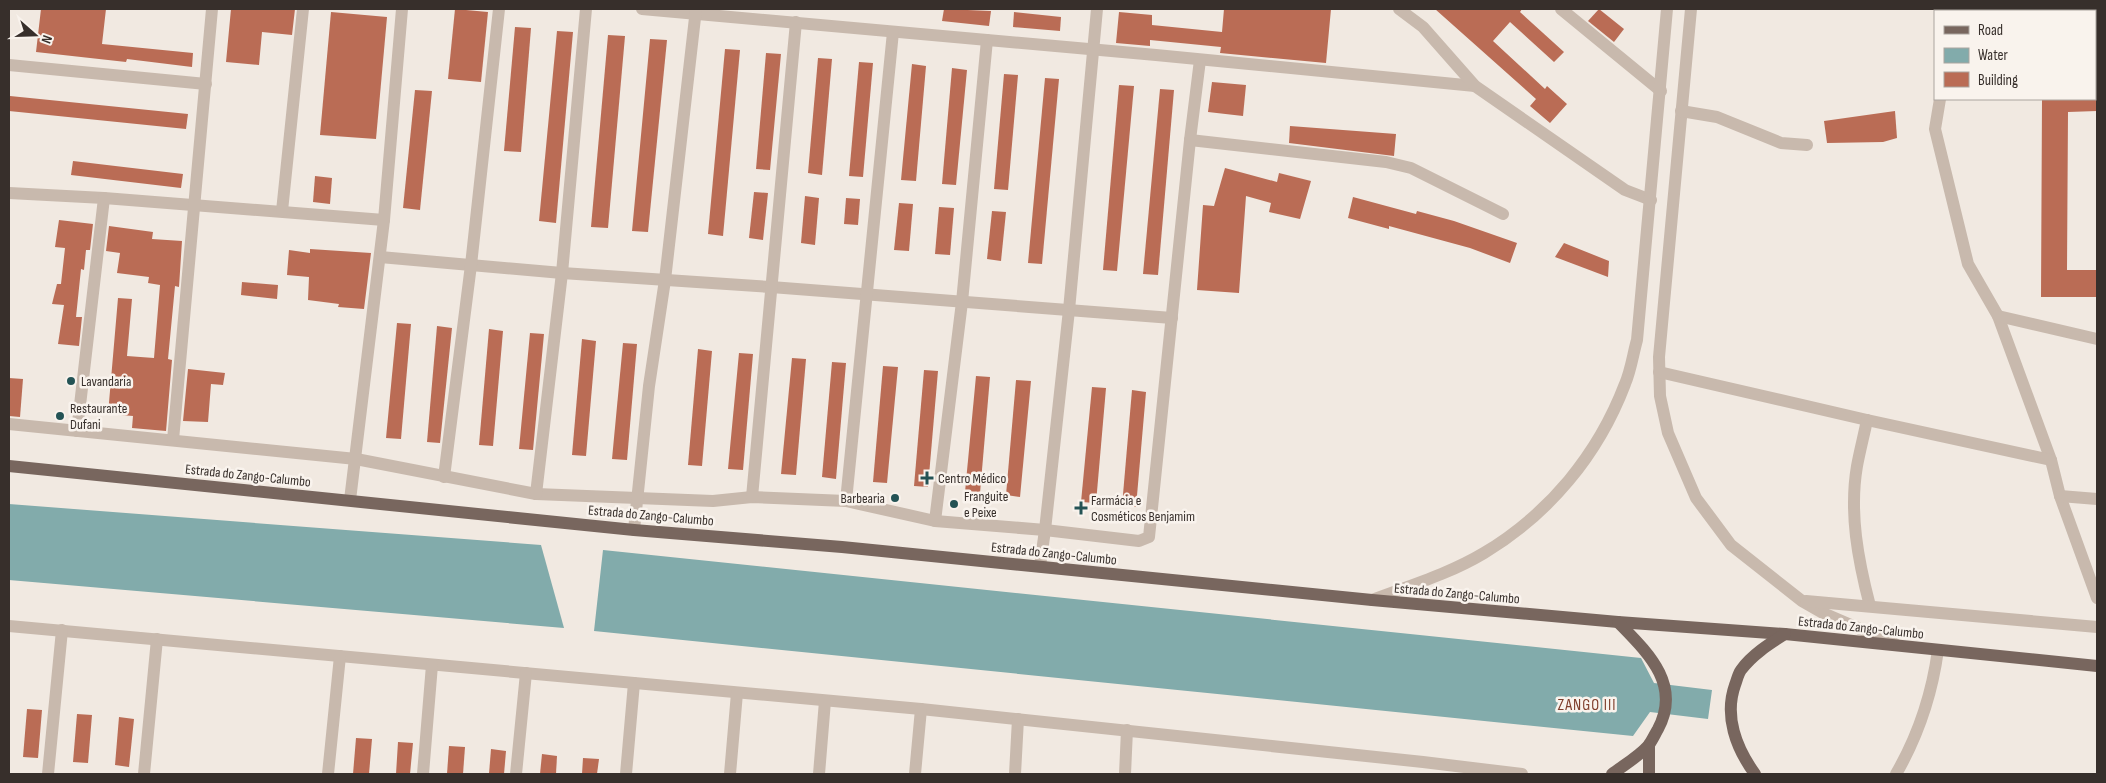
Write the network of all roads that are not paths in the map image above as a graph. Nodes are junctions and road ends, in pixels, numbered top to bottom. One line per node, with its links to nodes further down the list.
1 (212, 9): 19 (street)
2 (303, 9): 30 (street)
3 (402, 9): 32 (street)
4 (499, 9): 34 (street)
5 (586, 9): 35 (street)
6 (642, 9): 12 (street)
7 (1097, 9): 16 (street)
8 (1398, 9): 20 (street)
9 (1561, 9): 21 (street)
10 (1668, 9): 21 (street)
11 (1691, 9): 23 (street)
12 (696, 11): 13 (street); 36 (street)
13 (796, 22): 14 (street); 37 (street)
14 (893, 32): 15 (street); 38 (street)
15 (987, 40): 16 (street); 39 (street)
16 (1093, 50): 17 (street); 40 (street)
17 (1200, 60): 20 (street); 24 (street)
18 (9, 65): 19 (street)
19 (206, 84): 29 (street)
20 (1476, 86): 28 (street)
21 (1661, 91): 28 (street)
22 (1940, 100): 41 (street)
23 (1681, 111): 25 (street); 44 (street)
24 (1190, 140): 31 (street); 42 (street)
25 (1808, 144)
26 (9, 193): 27 (street)
27 (104, 198): 29 (street); 47 (street)
28 (1651, 200): 65 (street)
29 (195, 204): 30 (street); 48 (street)
30 (282, 211): 32 (street)
31 (1503, 214)
32 (384, 220): 33 (street)
33 (380, 257): 34 (street); 49 (street)
34 (470, 265): 35 (street); 52 (street)
35 (562, 273): 36 (street); 53 (street)
36 (665, 280): 37 (street); 56 (street)
37 (771, 287): 38 (street); 55 (street)
38 (868, 295): 39 (street); 59 (street)
39 (962, 302): 40 (street); 60 (street)
40 (1069, 310): 42 (street); 62 (street)
41 (1998, 316): 43 (street); 50 (street)
42 (1172, 318): 62 (street)
43 (2097, 339)
44 (1659, 372): 45 (street); 66 (street)
45 (1867, 420): 50 (street); 67 (street)
46 (9, 424): 47 (street)
47 (77, 431): 48 (street)
48 (173, 440): 49 (street)
49 (356, 459): 52 (street); 58 (street)
50 (2052, 460): 54 (street)
51 (9, 466): 58 (main road, Estrada do Zango-Calumbo)
52 (444, 477): 53 (street)
53 (536, 494): 56 (street)
54 (2060, 496): 57 (street); 64 (street)
55 (752, 497): 56 (street); 59 (street)
56 (636, 498): 61 (street)
57 (2097, 499)
58 (350, 500): 61 (main road, Estrada do Zango-Calumbo)
59 (846, 502): 60 (street)
60 (935, 520): 62 (street)
61 (634, 530): 63 (main road, Estrada do Zango-Calumbo)
62 (1045, 530): 63 (street)
63 (1040, 566): 65 (main road, Estrada do Zango-Calumbo)
64 (2097, 598)
65 (1372, 600): 68 (main road, Estrada do Zango-Calumbo)
66 (1802, 600): 67 (street); 74 (street)
67 (1870, 606): 70 (street)
68 (1618, 622): 72 (main road, Estrada do Zango-Calumbo); 86 (main road)
69 (9, 626): 71 (street)
70 (2097, 627)
71 (62, 630): 73 (street); 87 (street)
72 (1785, 634): 74 (main road, Estrada do Zango-Calumbo); 101 (main road)
73 (157, 639): 76 (street); 88 (street)
74 (1902, 647): 75 (main road, Estrada do Zango-Calumbo)
75 (1938, 650): 78 (main road, Estrada do Zango-Calumbo); 102 (street)
76 (340, 656): 77 (street); 89 (street)
77 (432, 665): 79 (street); 90 (street)
78 (2097, 666)
79 (526, 673): 80 (street); 91 (street)
80 (634, 683): 81 (street); 92 (street)
81 (738, 693): 82 (street); 93 (street)
82 (825, 701): 83 (street); 94 (street)
83 (921, 709): 84 (street); 95 (street)
84 (1018, 719): 85 (street); 96 (street)
85 (1126, 730): 97 (street); 98 (street)
86 (1649, 745): 99 (main road); 100 (main road)
87 (48, 774)
88 (144, 774)
89 (328, 774)
90 (423, 774)
91 (516, 774)
92 (626, 774)
93 (730, 774)
94 (819, 774)
95 (915, 774)
96 (1015, 774)
97 (1125, 774)
98 (1521, 774)
99 (1612, 774)
100 (1649, 774)
101 (1755, 774)
102 (1896, 774)

